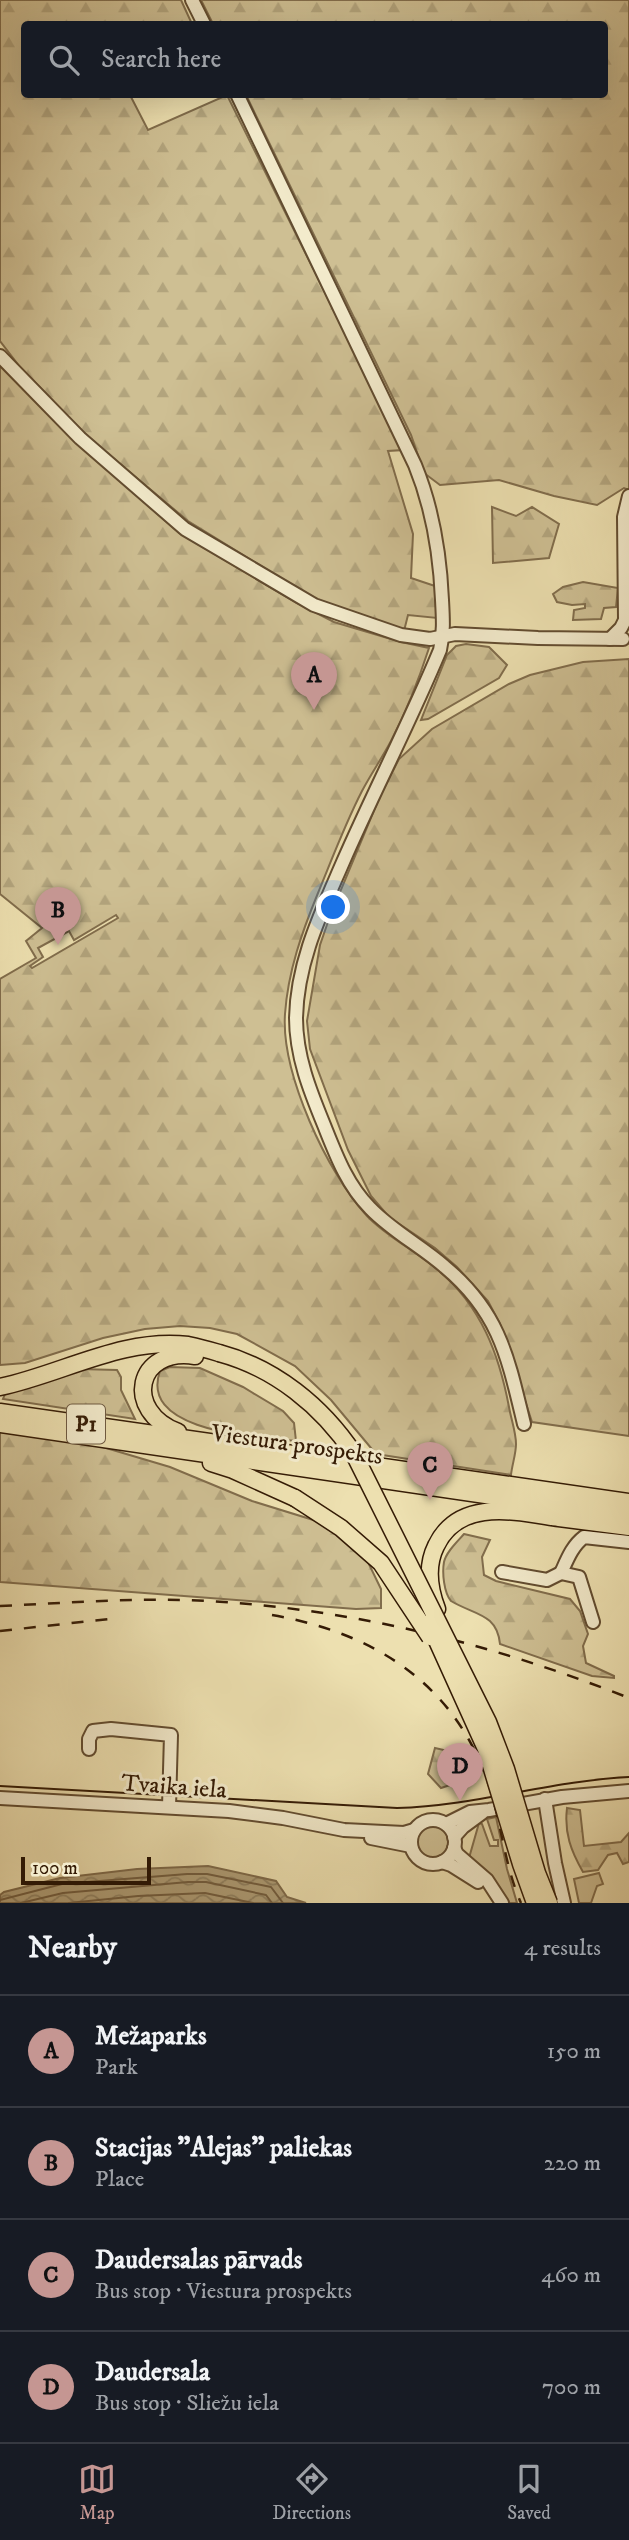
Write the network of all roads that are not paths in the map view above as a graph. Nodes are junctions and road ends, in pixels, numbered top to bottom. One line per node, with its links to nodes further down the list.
1 (192, 0): 2 (street)
2 (202, 21)
3 (239, 98): 6 (street)
4 (0, 356): 6 (street)
5 (629, 496): 6 (street)
6 (443, 636): 11 (street)
7 (218, 1357): 8 (main road); 12 (main road); 22 (main road, bridge); 23 (main road, bridge)
8 (0, 1387)
9 (0, 1412): 12 (main road, Viestura prospekts / P1)
10 (0, 1424): 13 (main road, Viestura prospekts / P1)
11 (524, 1424)
12 (195, 1438): 14 (main road, Viestura prospekts / P1)
13 (151, 1447): 14 (main road, Viestura prospekts / P1); 23 (main road, bridge)
14 (311, 1462): 15 (main road, Viestura prospekts / P1); 16 (main road, Viestura prospekts / P1)
15 (629, 1502)
16 (629, 1516)
17 (629, 1527): 22 (main road)
18 (629, 1542): 20 (street)
19 (502, 1572): 20 (street)
20 (561, 1573): 21 (street)
21 (593, 1622)
22 (441, 1625): 38 (main road, bridge)
23 (441, 1651): 37 (main road, bridge)
24 (89, 1749): 28 (street)
25 (629, 1791): 27 (street)
26 (0, 1798): 28 (street, Tvaika iela)
27 (545, 1799): 29 (street); 39 (street)
28 (169, 1807): 31 (street, Tvaika iela)
29 (489, 1810): 30 (street); 33 (street)
30 (446, 1824): 32 (street, Tvaika iela); 33 (street, Tvaika iela)
31 (344, 1830): 32 (street, Tvaika iela); 34 (street, Tvaika iela)
32 (414, 1830): 34 (street)
33 (454, 1843): 35 (street); 36 (street, Tvaika iela)
34 (411, 1846): 35 (street, Tvaika iela)
35 (442, 1862): 36 (street, Tvaika iela)
36 (500, 1900)
37 (535, 1903)
38 (549, 1903)
39 (564, 1903)

